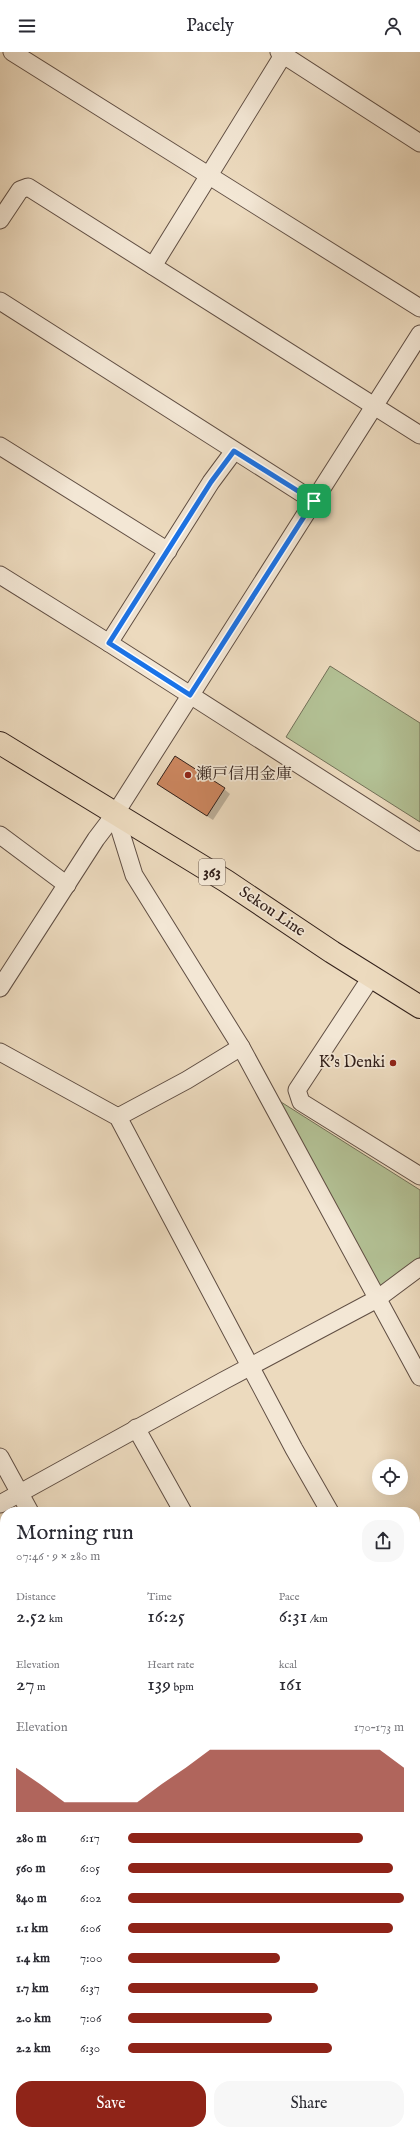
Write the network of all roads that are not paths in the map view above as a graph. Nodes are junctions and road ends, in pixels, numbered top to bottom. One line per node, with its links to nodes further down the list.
1 (12, 52): 4 (street)
2 (283, 53): 3 (street); 4 (street)
3 (420, 143)
4 (210, 176): 6 (street); 8 (street)
5 (0, 220): 6 (street)
6 (153, 266): 10 (street)
7 (0, 301): 13 (street)
8 (420, 308)
9 (420, 334): 10 (street)
10 (375, 405): 11 (street); 14 (street)
11 (420, 435)
12 (0, 446): 15 (street)
13 (234, 451): 14 (street); 15 (street)
14 (314, 501): 18 (street)
15 (168, 551): 17 (street)
16 (0, 575): 17 (street)
17 (109, 643): 18 (street)
18 (190, 695): 20 (street); 22 (street)
19 (0, 743): 20 (highway, Sekou Line / 363)
20 (115, 814): 23 (street); 24 (highway, Sekou Line / 363); 27 (street)
21 (0, 835): 23 (street)
22 (420, 842)
23 (67, 885): 25 (street)
24 (372, 976): 26 (highway, Sekou Line / 363); 30 (street)
25 (0, 988)
26 (420, 1007)
27 (241, 1047): 29 (street); 32 (street)
28 (0, 1052): 29 (street)
29 (118, 1117): 33 (street)
30 (420, 1176)
31 (420, 1267): 32 (street)
32 (377, 1299): 33 (street); 34 (street)
33 (250, 1367): 35 (street); 41 (street)
34 (420, 1377)
35 (136, 1428): 37 (street); 40 (street)
36 (0, 1457): 37 (street)
37 (20, 1493): 38 (street); 39 (street)
38 (0, 1504)
39 (27, 1507)
40 (179, 1507)
41 (327, 1507)

